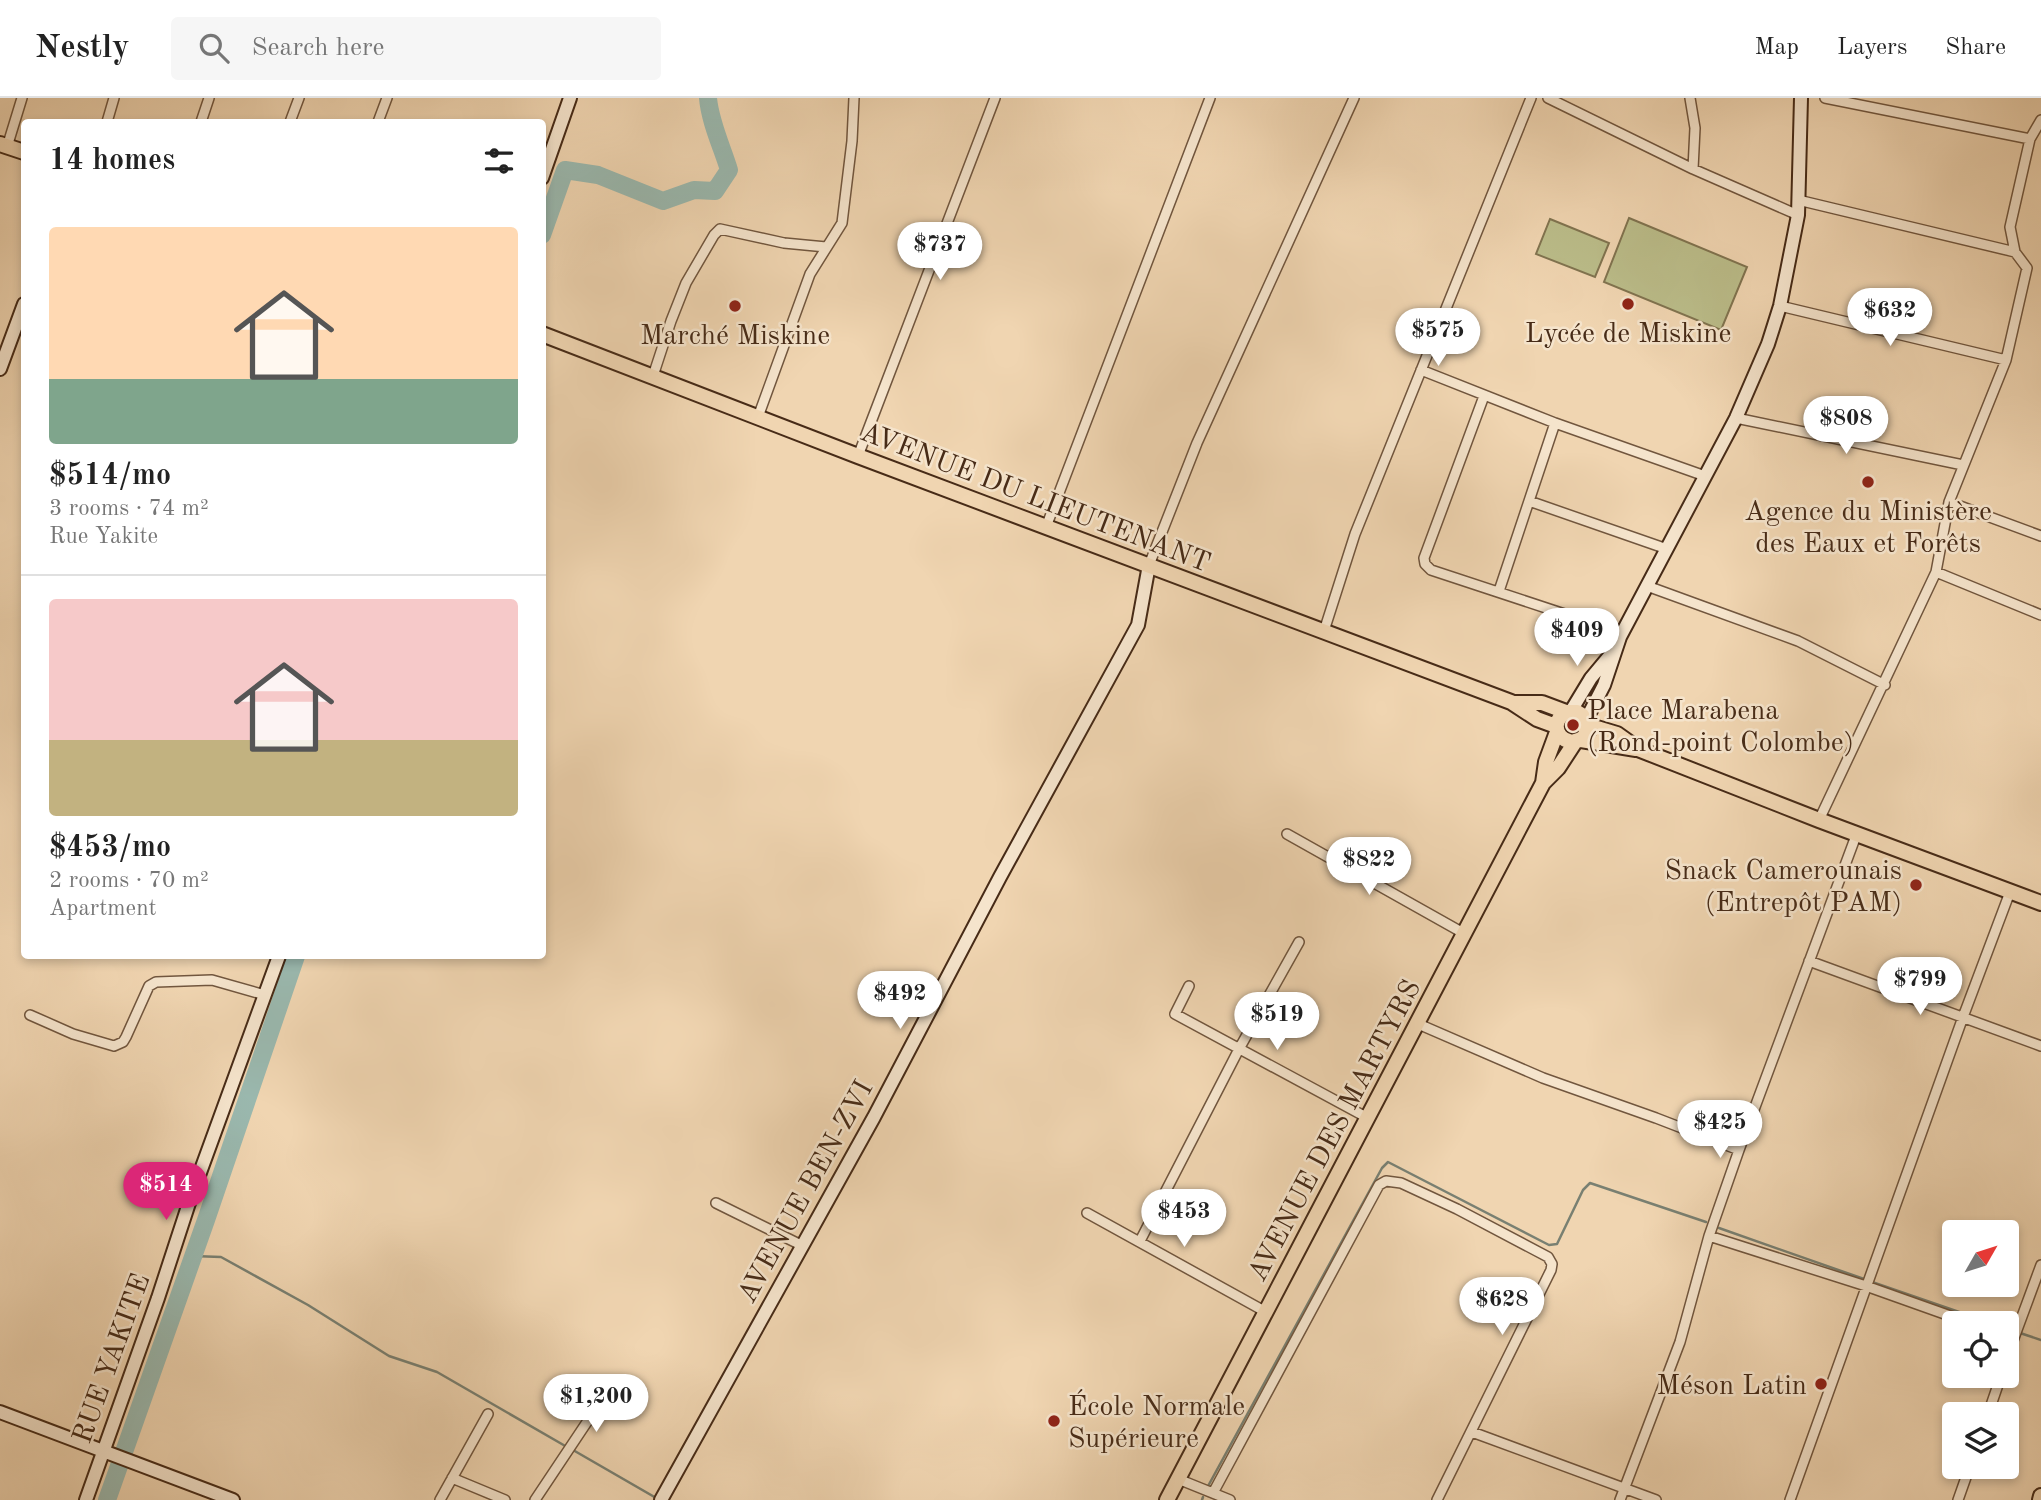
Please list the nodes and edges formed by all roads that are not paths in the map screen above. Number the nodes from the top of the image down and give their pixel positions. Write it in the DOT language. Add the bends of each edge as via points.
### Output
graph roads {
  1 [pos="23,98"];
  2 [pos="114,98"];
  3 [pos="209,98"];
  4 [pos="299,98"];
  5 [pos="387,98"];
  6 [pos="570,98"];
  7 [pos="854,98"];
  8 [pos="995,98"];
  9 [pos="1210,98"];
  10 [pos="1354,98"];
  11 [pos="1531,98"];
  12 [pos="1548,98"];
  13 [pos="1690,98"];
  14 [pos="1801,98"];
  15 [pos="1825,98"];
  16 [pos="108,119"];
  17 [pos="202,119"];
  18 [pos="291,119"];
  19 [pos="379,119"];
  20 [pos="2041,120"];
  21 [pos="2030,139"];
  22 [pos="3,146"];
  23 [pos="21,151"];
  24 [pos="546,167"];
  25 [pos="1693,169"];
  26 [pos="1798,201"];
  27 [pos="1798,215"];
  28 [pos="826,247"];
  29 [pos="2015,252"];
  30 [pos="1780,306"];
  31 [pos="21,312"];
  32 [pos="546,336"];
  33 [pos="2007,360"];
  34 [pos="0,369"];
  35 [pos="1421,370"];
  36 [pos="653,376"];
  37 [pos="1484,396"];
  38 [pos="758,417"];
  39 [pos="1736,418"];
  40 [pos="1555,423"];
  41 [pos="858,456"];
  42 [pos="1963,465"];
  43 [pos="1705,476"];
  44 [pos="1529,501"];
  45 [pos="1949,502"];
  46 [pos="1046,527"];
  47 [pos="2041,536"];
  48 [pos="1667,550"];
  49 [pos="1149,565"];
  50 [pos="1936,572"];
  51 [pos="1647,586"];
  52 [pos="1499,591"];
  53 [pos="2041,615"];
  54 [pos="1324,631"];
  55 [pos="1622,633"];
  56 [pos="1615,648"];
  57 [pos="1885,685"];
  58 [pos="1513,703"];
  59 [pos="1569,711"];
  60 [pos="1587,722"];
  61 [pos="1556,729"];
  62 [pos="1578,741"];
  63 [pos="1638,749"];
  64 [pos="1543,783"];
  65 [pos="1819,820"];
  66 [pos="1287,834"];
  67 [pos="1857,834"];
  68 [pos="2010,892"];
  69 [pos="2041,903"];
  70 [pos="1465,934"];
  71 [pos="1299,942"];
  72 [pos="278,959"];
  73 [pos="1809,961"];
  74 [pos="1189,986"];
  75 [pos="265,995"];
  76 [pos="30,1015"];
  77 [pos="1962,1017"];
  78 [pos="1416,1023"];
  79 [pos="2041,1046"];
  80 [pos="1239,1049"];
  81 [pos="1366,1118"];
  82 [pos="1739,1150"];
  83 [pos="716,1203"];
  84 [pos="1087,1213"];
  85 [pos="1709,1236"];
  86 [pos="1140,1241"];
  87 [pos="801,1245"];
  88 [pos="2041,1265"];
  89 [pos="1866,1286"];
  90 [pos="1266,1311"];
  91 [pos="1942,1313"];
  92 [pos="2019,1318"];
  93 [pos="599,1404"];
  94 [pos="0,1412"];
  95 [pos="488,1414"];
  96 [pos="1472,1432"];
  97 [pos="107,1452"];
  98 [pos="452,1478"];
  99 [pos="1178,1479"];
  100 [pos="1965,1479"];
  101 [pos="1625,1488"];
  102 [pos="1213,1493"];
  103 [pos="226,1499"];
  104 [pos="86,1500"];
  105 [pos="440,1500"];
  106 [pos="505,1500"];
  107 [pos="535,1500"];
  108 [pos="661,1500"];
  109 [pos="1167,1500"];
  110 [pos="1230,1500"];
  111 [pos="1437,1500"];
  112 [pos="1620,1500"];
  113 [pos="1656,1500"];
  114 [pos="1790,1500"];
  115 [pos="1958,1500"];
  1 -- 22 [label="street"];
  2 -- 16 [label="street"];
  3 -- 17 [label="street"];
  4 -- 18 [label="street"];
  5 -- 19 [label="street"];
  6 -- 24 [label="main road"];
  7 -- 28 [label="street" via="845,210"];
  8 -- 41 [label="street"];
  9 -- 46 [label="street"];
  10 -- 49 [label="street" via="1197,443"];
  11 -- 35 [label="street"];
  12 -- 25 [label="street"];
  13 -- 25 [label="street" via="1695,128"];
  14 -- 26 [label="main road"];
  15 -- 21 [label="street"];
  20 -- 21 [label="street"];
  21 -- 29 [label="street" via="2010,227"];
  22 -- 23 [label="main road"];
  25 -- 27 [label="street"];
  26 -- 27 [label="main road"];
  26 -- 29 [label="street"];
  27 -- 30 [label="main road"];
  28 -- 36 [label="street" via="720,229 686,283"];
  28 -- 38 [label="street" via="810,274"];
  29 -- 33 [label="street" via="2027,268"];
  30 -- 33 [label="street"];
  30 -- 39 [label="main road"];
  31 -- 34 [label="main road"];
  32 -- 36 [label="main road, AVENUE DU LIEUTENANT"];
  33 -- 42 [label="street"];
  35 -- 37 [label="street"];
  35 -- 54 [label="street" via="1355,534"];
  36 -- 38 [label="main road, AVENUE DU LIEUTENANT"];
  37 -- 40 [label="street"];
  37 -- 52 [label="street" via="1424,558 1431,570"];
  38 -- 41 [label="main road, AVENUE DU LIEUTENANT"];
  39 -- 42 [label="street"];
  39 -- 43 [label="main road"];
  40 -- 43 [label="street"];
  40 -- 44 [label="street"];
  41 -- 46 [label="main road, AVENUE DU LIEUTENANT"];
  42 -- 45 [label="street"];
  43 -- 48 [label="main road"];
  44 -- 48 [label="street"];
  44 -- 52 [label="street"];
  45 -- 47 [label="street"];
  45 -- 50 [label="street"];
  46 -- 49 [label="main road, AVENUE DU LIEUTENANT"];
  48 -- 51 [label="main road"];
  49 -- 54 [label="main road, AVENUE DU LIEUTENANT"];
  49 -- 87 [label="main road, AVENUE BEN-ZVI" via="1138,625"];
  50 -- 53 [label="street"];
  50 -- 57 [label="street"];
  51 -- 55 [label="main road"];
  51 -- 57 [label="street" via="1798,641"];
  52 -- 55 [label="street"];
  54 -- 58 [label="main road, AVENUE DU LIEUTENANT"];
  55 -- 56 [label="main road"];
  56 -- 59 [label="main road"];
  56 -- 60 [label="main road"];
  57 -- 65 [label="street"];
  58 -- 59 [label="main road, AVENUE DU LIEUTENANT" via="1542,703"];
  58 -- 61 [label="main road, AVENUE DU LIEUTENANT"];
  59 -- 60 [label="main road" via="1583,715"];
  59 -- 61 [label="main road" via="1561,715"];
  60 -- 62 [label="main road" via="1585,736"];
  60 -- 63 [label="main road"];
  61 -- 62 [label="main road" via="1568,742"];
  61 -- 64 [label="main road, AVENUE DES MARTYRS"];
  62 -- 63 [label="main road"];
  62 -- 64 [label="main road, AVENUE DES MARTYRS"];
  63 -- 65 [label="main road"];
  64 -- 70 [label="main road, AVENUE DES MARTYRS"];
  65 -- 67 [label="main road"];
  66 -- 70 [label="street"];
  67 -- 68 [label="main road"];
  67 -- 73 [label="street"];
  68 -- 69 [label="main road"];
  68 -- 77 [label="street"];
  70 -- 78 [label="main road, AVENUE DES MARTYRS"];
  71 -- 80 [label="street"];
  72 -- 75 [label="main road, RUE YAKITE"];
  73 -- 77 [label="street"];
  73 -- 82 [label="street"];
  74 -- 80 [label="street" via="1175,1014"];
  75 -- 76 [label="street" via="212,980 156,982 149,986 123,1042 114,1046"];
  75 -- 97 [label="main road, RUE YAKITE"];
  77 -- 79 [label="street"];
  77 -- 89 [label="street"];
  78 -- 81 [label="main road, AVENUE DES MARTYRS"];
  78 -- 82 [label="street" via="1543,1078"];
  80 -- 81 [label="street"];
  80 -- 86 [label="street"];
  81 -- 90 [label="main road, AVENUE DES MARTYRS"];
  82 -- 85 [label="street"];
  83 -- 87 [label="street"];
  84 -- 86 [label="street"];
  85 -- 89 [label="street"];
  85 -- 101 [label="street" via="1679,1342"];
  86 -- 90 [label="street"];
  87 -- 108 [label="main road, AVENUE BEN-ZVI"];
  88 -- 92 [label="street"];
  89 -- 91 [label="street"];
  89 -- 114 [label="street"];
  90 -- 99 [label="main road, AVENUE DES MARTYRS"];
  93 -- 107 [label="street"];
  94 -- 97 [label="main road"];
  95 -- 98 [label="street"];
  96 -- 101 [label="street"];
  96 -- 102 [label="street" via="1552,1264 1548,1257 1457,1209 1401,1183 1386,1181 1379,1185"];
  96 -- 111 [label="street"];
  97 -- 103 [label="main road"];
  97 -- 104 [label="main road, RUE YAKITE"];
  98 -- 105 [label="street"];
  98 -- 106 [label="street"];
  99 -- 102 [label="street"];
  99 -- 109 [label="main road, AVENUE DES MARTYRS"];
  100 -- 115 [label="street"];
  101 -- 112 [label="street"];
  101 -- 113 [label="street"];
  102 -- 110 [label="street"];
}
